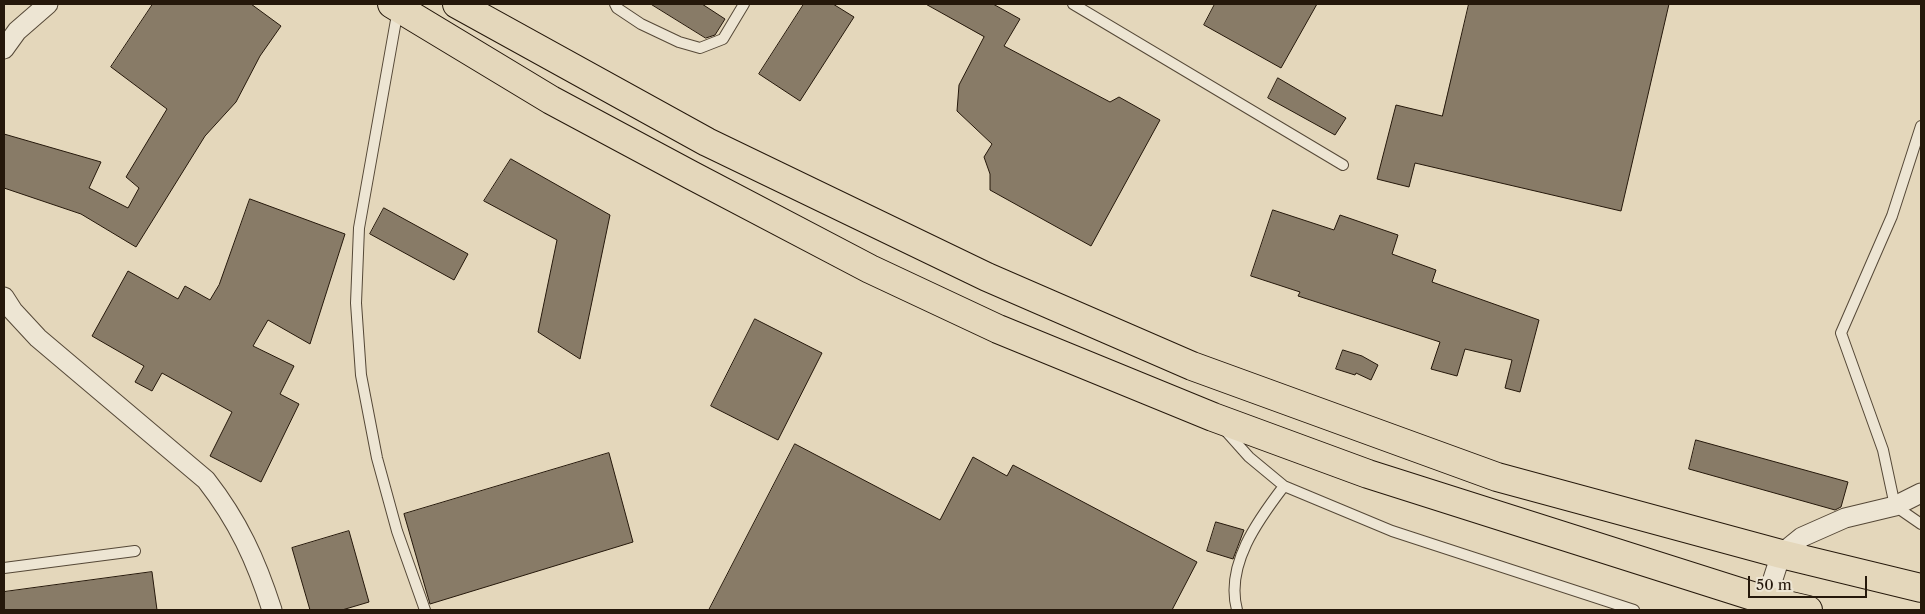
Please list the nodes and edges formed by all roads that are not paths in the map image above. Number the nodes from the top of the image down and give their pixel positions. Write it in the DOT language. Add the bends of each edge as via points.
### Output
graph roads {
  1 [pos="48,4"];
  2 [pos="456,4"];
  3 [pos="615,4"];
  4 [pos="744,4"];
  5 [pos="1073,4"];
  6 [pos="395,6"];
  7 [pos="4,49"];
  8 [pos="1921,126"];
  9 [pos="1343,166"];
  10 [pos="4,297"];
  11 [pos="1213,417"];
  12 [pos="1284,486"];
  13 [pos="1921,493"];
  14 [pos="1895,506"];
  15 [pos="1921,524"];
  16 [pos="135,551"];
  17 [pos="1781,554"];
  18 [pos="4,568"];
  19 [pos="1921,588"];
  20 [pos="1764,605"];
  21 [pos="272,610"];
  22 [pos="425,610"];
  23 [pos="1237,610"];
  24 [pos="1634,610"];
  25 [pos="1808,610"];
  1 -- 7 [label="street" via="17,31"];
  2 -- 17 [label="highway" via="715,147 987,277 1192,366 1497,477"];
  3 -- 4 [label="lane" via="616,8 641,24 700,48 723,39"];
  5 -- 9 [label="lane"];
  6 -- 11 [label="highway" via="551,100 870,269 998,329"];
  6 -- 22 [label="lane" via="359,228 356,303 361,375 377,458 397,531"];
  8 -- 14 [label="lane" via="1892,216 1841,333 1883,450"];
  10 -- 21 [label="street" via="38,338 206,480 243,535 259,569"];
  11 -- 12 [label="lane" via="1249,457"];
  11 -- 20 [label="highway" via="1368,474"];
  12 -- 23 [label="lane" via="1255,525 1241,558 1234,596"];
  12 -- 24 [label="lane" via="1392,530"];
  13 -- 14 [label="street"];
  14 -- 15 [label="lane"];
  14 -- 17 [label="street" via="1845,518 1802,537"];
  16 -- 18 [label="lane"];
  17 -- 19 [label="highway"];
  17 -- 20 [label="street"];
  20 -- 25 [label="highway"];
}
